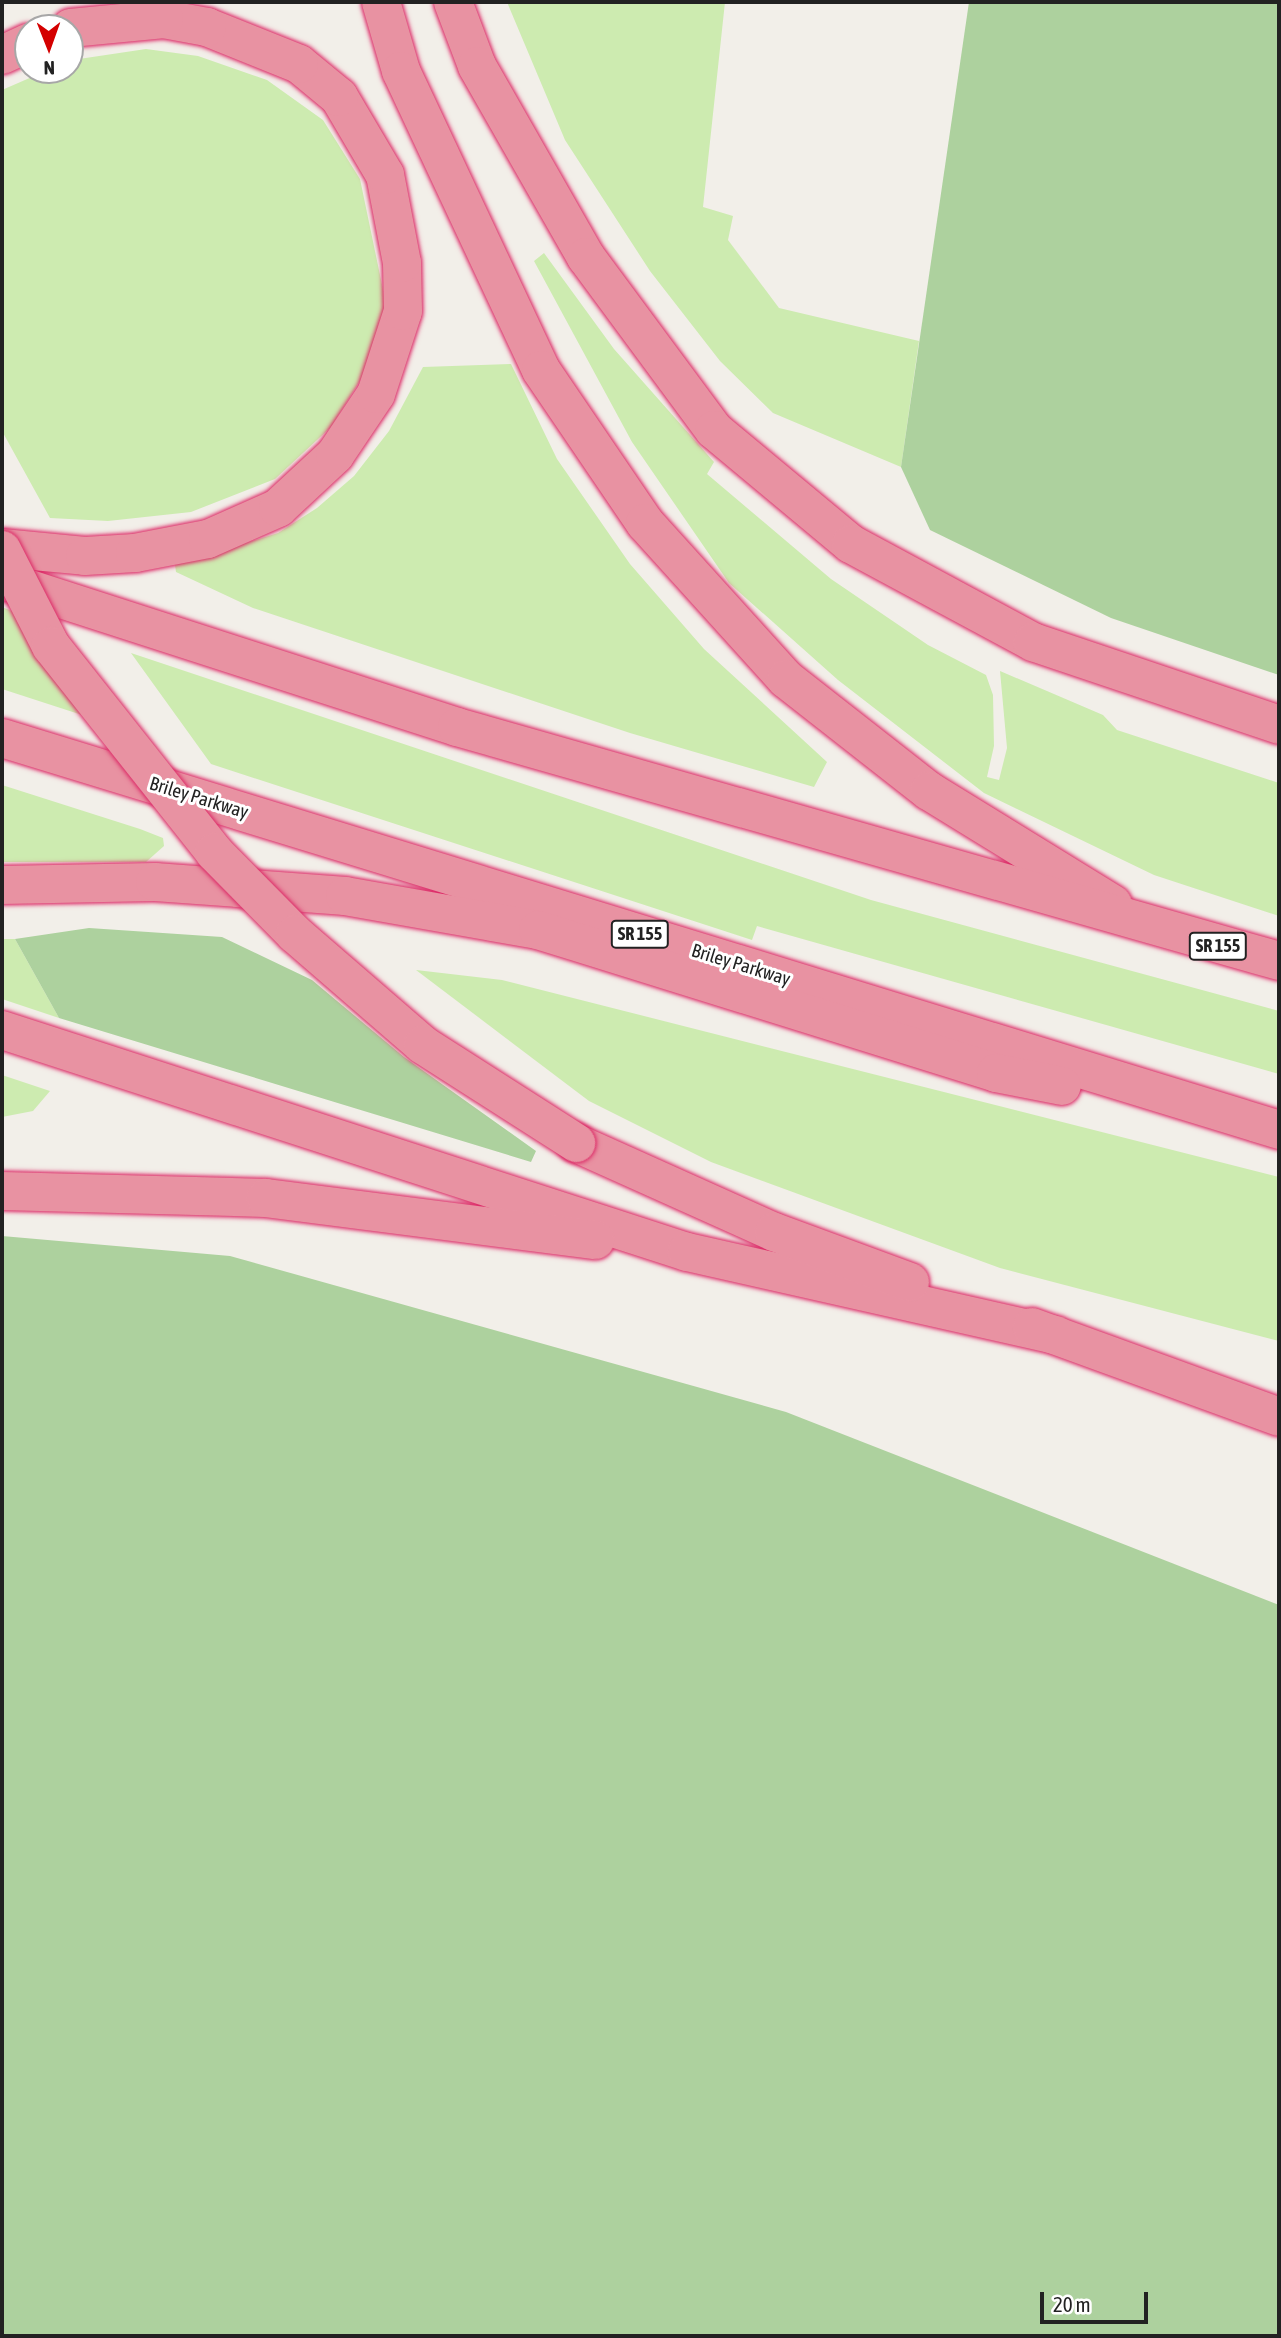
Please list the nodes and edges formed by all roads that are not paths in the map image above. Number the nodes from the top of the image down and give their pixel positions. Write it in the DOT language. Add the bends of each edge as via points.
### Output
graph roads {
  1 [pos="381,2"];
  2 [pos="453,2"];
  3 [pos="84,27"];
  4 [pos="2,549"];
  5 [pos="2,580"];
  6 [pos="1279,725"];
  7 [pos="2,738"];
  8 [pos="2,885"];
  9 [pos="1157,930"];
  10 [pos="1279,961"];
  11 [pos="2,1030"];
  12 [pos="1278,1130"];
  13 [pos="2,1191"];
  14 [pos="687,1252"];
  15 [pos="1056,1335"];
  16 [pos="1279,1418"];
  1 -- 9 [label="highway" via="401,71 541,370 645,523 786,679 929,791"];
  2 -- 6 [label="highway" via="477,66 586,257 715,430 851,544 1033,642"];
  3 -- 4 [label="highway" via="164,19 206,27 299,64 339,97 385,175 402,264 403,311 376,394 335,456 278,508 208,539 135,553 85,556"];
  4 -- 15 [label="highway, bridge" via="51,646 214,852 295,934 423,1045 576,1143 774,1231"];
  5 -- 9 [label="highway, SR 155" via="457,727"];
  7 -- 12 [label="highway, Briley Parkway / SR 155"];
  8 -- 12 [label="highway" via="155,883 345,896 538,930 996,1073"];
  9 -- 10 [label="highway, SR 155"];
  11 -- 14 [label="highway"];
  13 -- 14 [label="highway" via="266,1198"];
  14 -- 15 [label="highway"];
  15 -- 16 [label="highway"];
}
